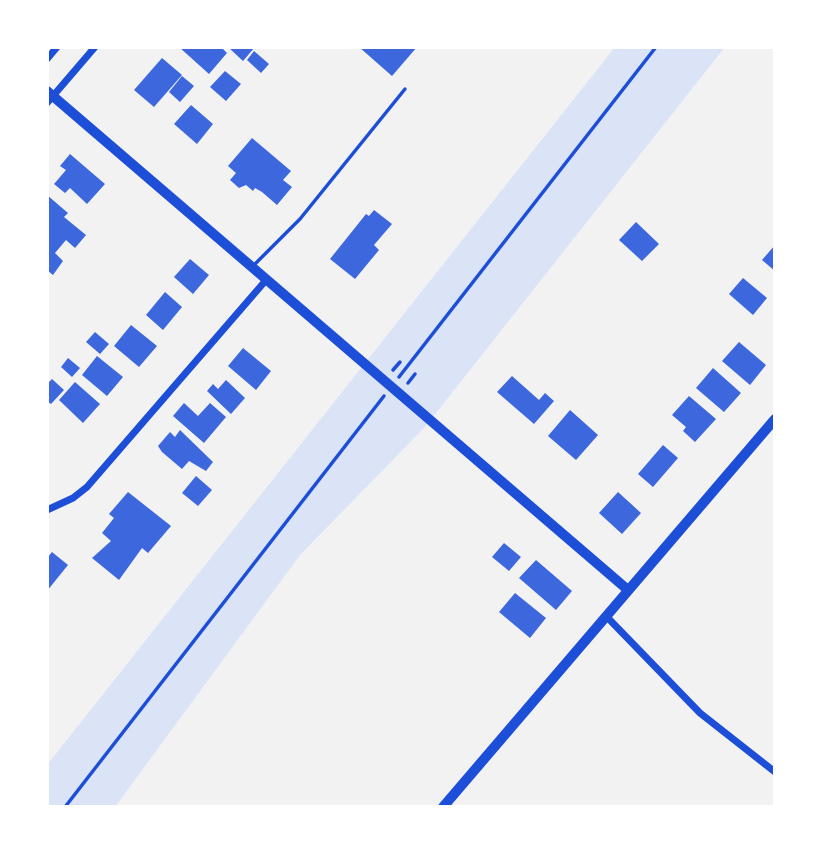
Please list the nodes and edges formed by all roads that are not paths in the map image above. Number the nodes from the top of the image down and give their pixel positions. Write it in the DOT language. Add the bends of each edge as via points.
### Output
graph roads {
  1 [pos="57,47"];
  2 [pos="95,47"];
  3 [pos="47,59"];
  4 [pos="405,89"];
  5 [pos="49,97"];
  6 [pos="252,267"];
  7 [pos="267,279"];
  8 [pos="775,419"];
  9 [pos="47,510"];
  10 [pos="628,590"];
  11 [pos="606,616"];
  12 [pos="775,772"];
  13 [pos="443,807"];
  1 -- 3 [label="street"];
  2 -- 5 [label="street"];
  4 -- 6 [label="lane" via="300,219"];
  5 -- 6 [label="street"];
  6 -- 7 [label="street"];
  7 -- 9 [label="street" via="88,487"];
  7 -- 10 [label="street"];
  8 -- 10 [label="main road"];
  10 -- 11 [label="main road"];
  11 -- 12 [label="street" via="701,713"];
  11 -- 13 [label="main road"];
}
